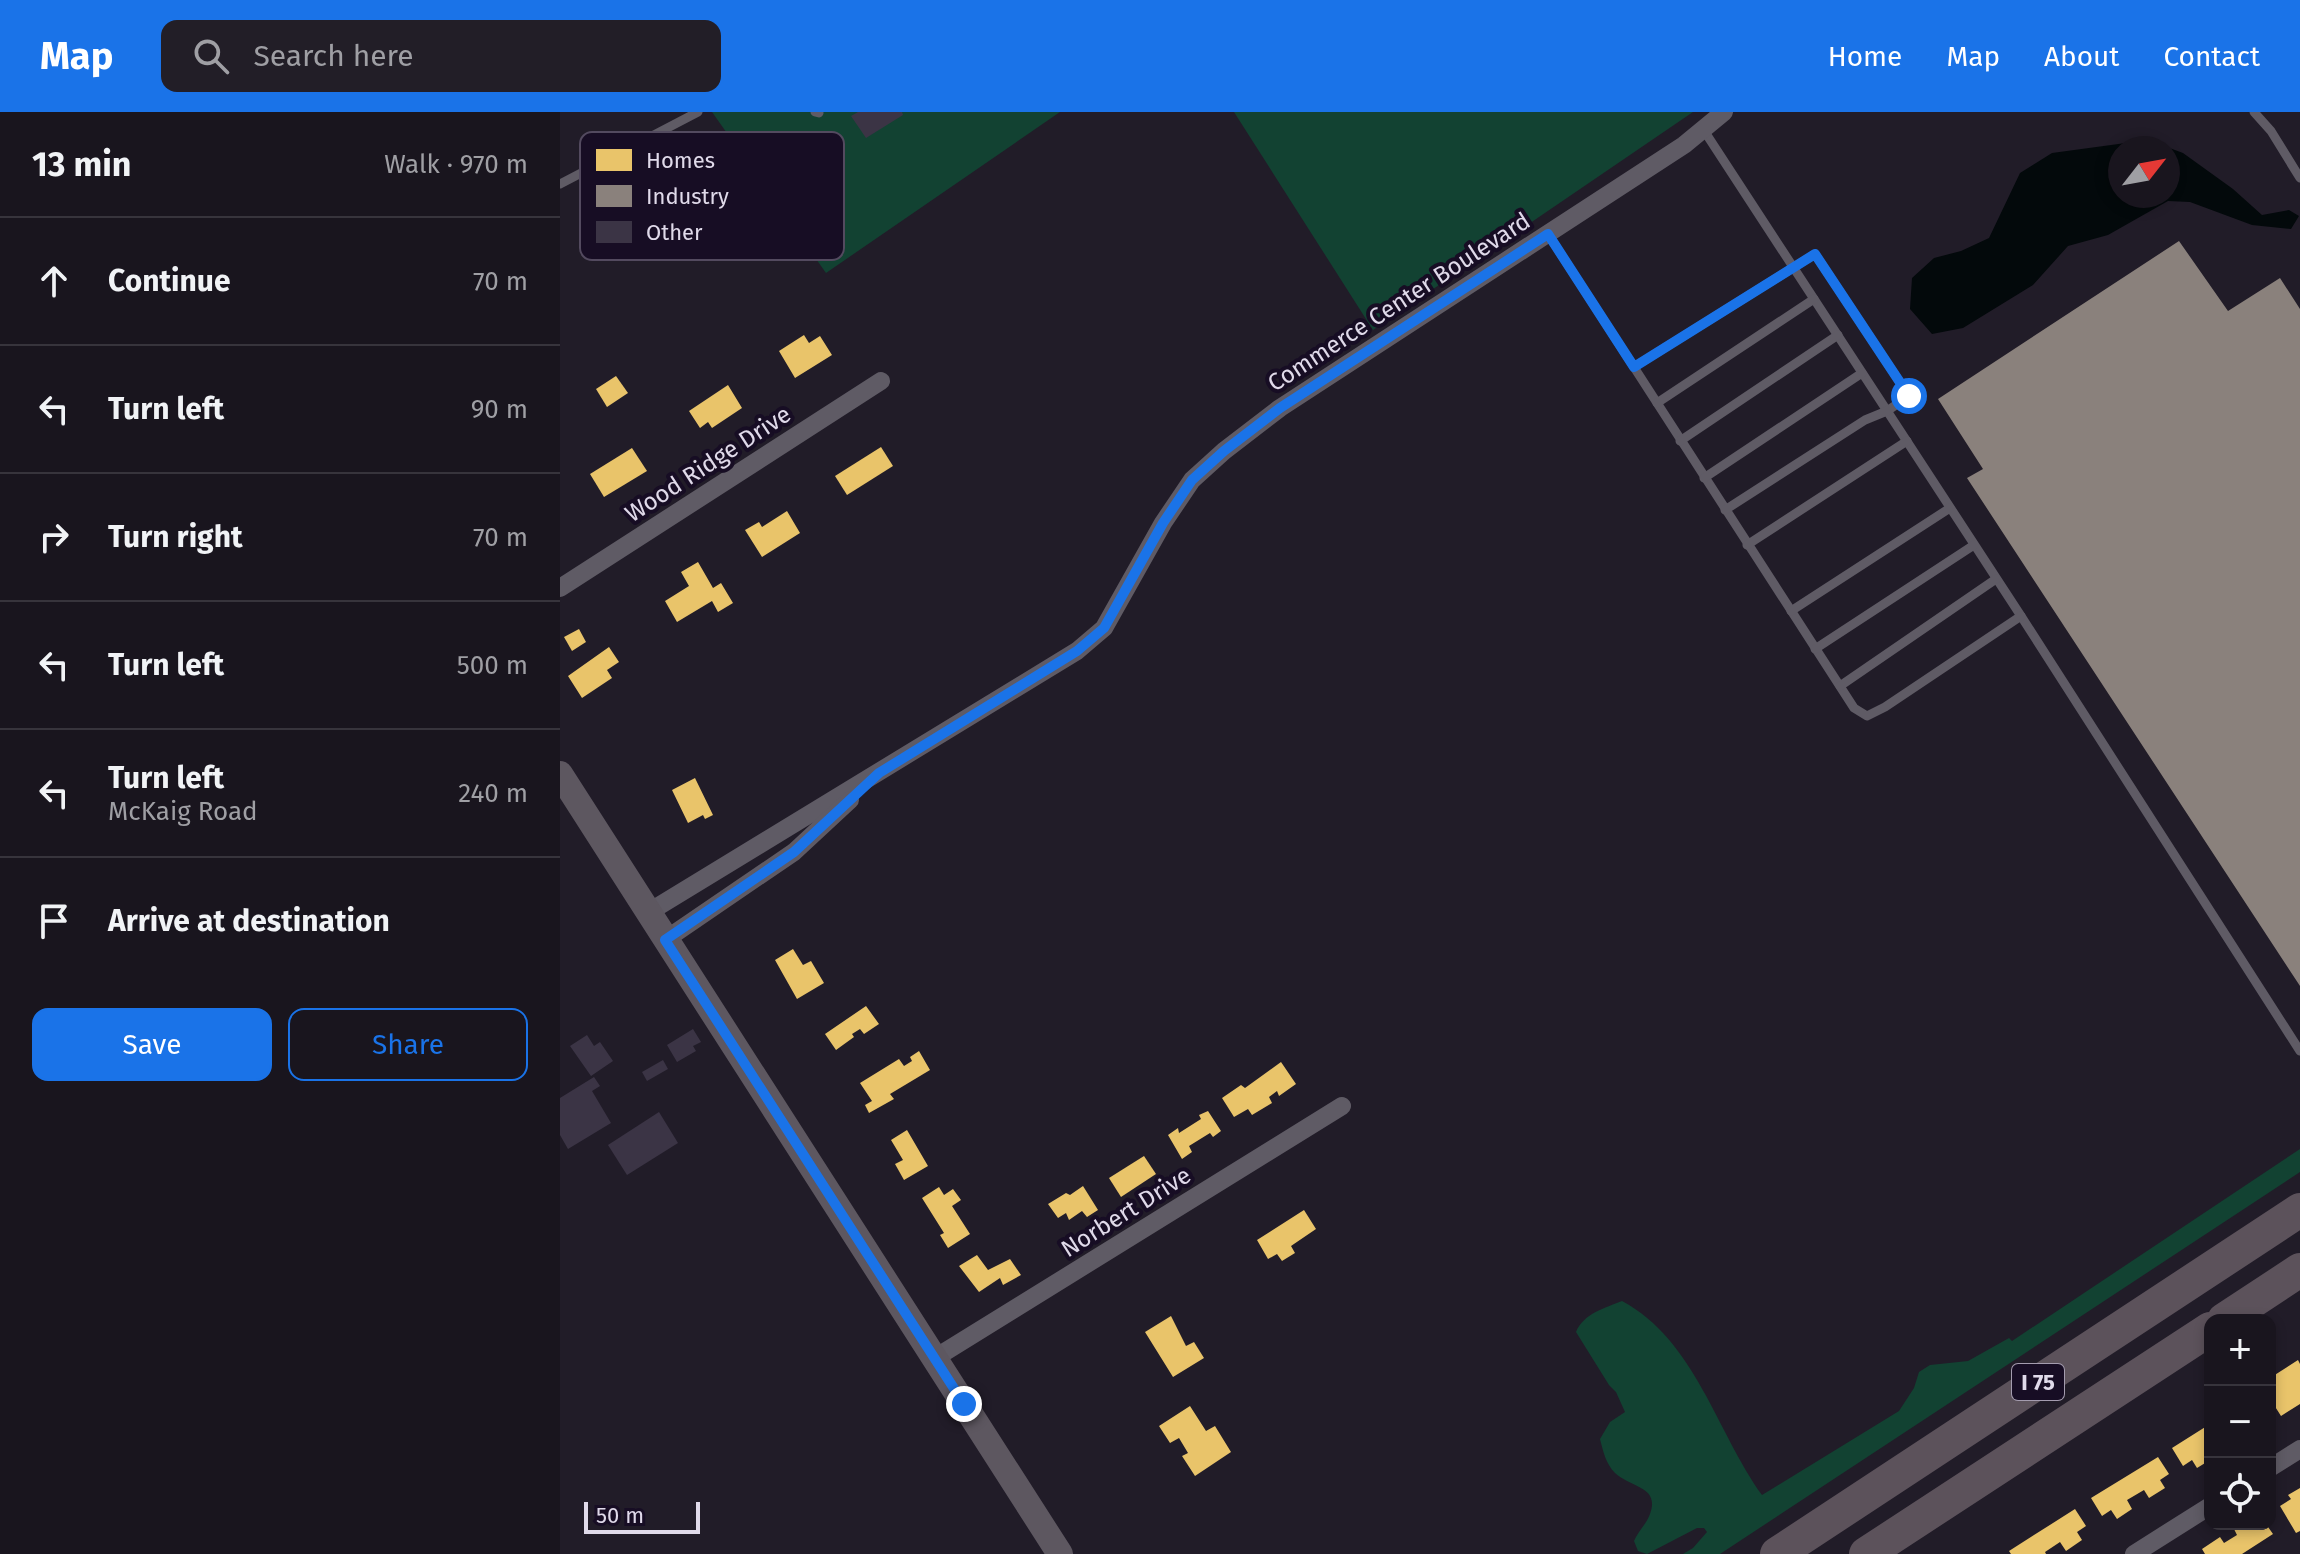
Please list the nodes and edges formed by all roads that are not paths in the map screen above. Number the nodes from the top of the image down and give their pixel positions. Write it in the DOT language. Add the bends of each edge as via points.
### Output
graph roads {
  1 [pos="698,112"];
  2 [pos="1724,112"];
  3 [pos="2254,112"];
  4 [pos="1703,129"];
  5 [pos="660,132"];
  6 [pos="580,174"];
  7 [pos="2300,178"];
  8 [pos="560,184"];
  9 [pos="1548,234"];
  10 [pos="1794,267"];
  11 [pos="1814,299"];
  12 [pos="1838,335"];
  13 [pos="1634,367"];
  14 [pos="1862,373"];
  15 [pos="881,381"];
  16 [pos="1657,403"];
  17 [pos="1887,411"];
  18 [pos="1680,441"];
  19 [pos="1907,441"];
  20 [pos="1704,478"];
  21 [pos="1950,508"];
  22 [pos="1725,510"];
  23 [pos="1747,545"];
  24 [pos="1974,545"];
  25 [pos="1996,579"];
  26 [pos="560,588"];
  27 [pos="1791,611"];
  28 [pos="2021,616"];
  29 [pos="1815,649"];
  30 [pos="1840,686"];
  31 [pos="879,773"];
  32 [pos="560,774"];
  33 [pos="649,912"];
  34 [pos="665,940"];
  35 [pos="2300,1051"];
  36 [pos="1342,1106"];
  37 [pos="2300,1210"];
  38 [pos="2300,1270"];
  39 [pos="2233,1314"];
  40 [pos="2204,1333"];
  41 [pos="935,1358"];
  42 [pos="2300,1449"];
  43 [pos="2276,1464"];
  44 [pos="2204,1510"];
  45 [pos="1060,1554"];
  46 [pos="1777,1554"];
  47 [pos="1866,1554"];
  48 [pos="2134,1554"];
  1 -- 5 [label="lane"];
  2 -- 4 [label="street, Commerce Center Boulevard"];
  3 -- 7 [label="lane"];
  4 -- 9 [label="street, Commerce Center Boulevard"];
  4 -- 10 [label="lane"];
  6 -- 8 [label="lane"];
  9 -- 13 [label="lane"];
  9 -- 31 [label="street, Commerce Center Boulevard" via="1280,408 1224,451 1192,480 1104,628 1045,673"];
  10 -- 11 [label="lane"];
  10 -- 13 [label="lane"];
  10 -- 17 [label="lane" via="1815,254 1909,396"];
  11 -- 12 [label="lane"];
  11 -- 16 [label="lane"];
  12 -- 14 [label="lane"];
  12 -- 18 [label="lane"];
  13 -- 16 [label="lane"];
  14 -- 17 [label="lane"];
  14 -- 20 [label="lane"];
  15 -- 26 [label="street, Wood Ridge Drive"];
  16 -- 18 [label="lane"];
  17 -- 19 [label="lane"];
  17 -- 22 [label="lane"];
  18 -- 20 [label="lane"];
  19 -- 21 [label="lane"];
  19 -- 23 [label="lane"];
  20 -- 22 [label="lane"];
  21 -- 24 [label="lane"];
  21 -- 27 [label="lane"];
  22 -- 23 [label="lane"];
  23 -- 27 [label="lane"];
  24 -- 25 [label="lane"];
  24 -- 29 [label="lane"];
  25 -- 28 [label="lane"];
  25 -- 30 [label="lane"];
  27 -- 29 [label="lane"];
  28 -- 30 [label="lane" via="1867,716 1854,708"];
  28 -- 35 [label="lane"];
  29 -- 30 [label="lane"];
  31 -- 33 [label="street, Commerce Center Boulevard"];
  31 -- 34 [label="street, Commerce Center Boulevard" via="794,852"];
  32 -- 33 [label="street"];
  33 -- 34 [label="street"];
  34 -- 41 [label="street"];
  36 -- 41 [label="street, Norbert Drive"];
  37 -- 46 [label="highway, I 75"];
  38 -- 39 [label="highway"];
  40 -- 47 [label="highway, I 75"];
  41 -- 45 [label="street"];
  42 -- 43 [label="street"];
  44 -- 48 [label="street"];
}
